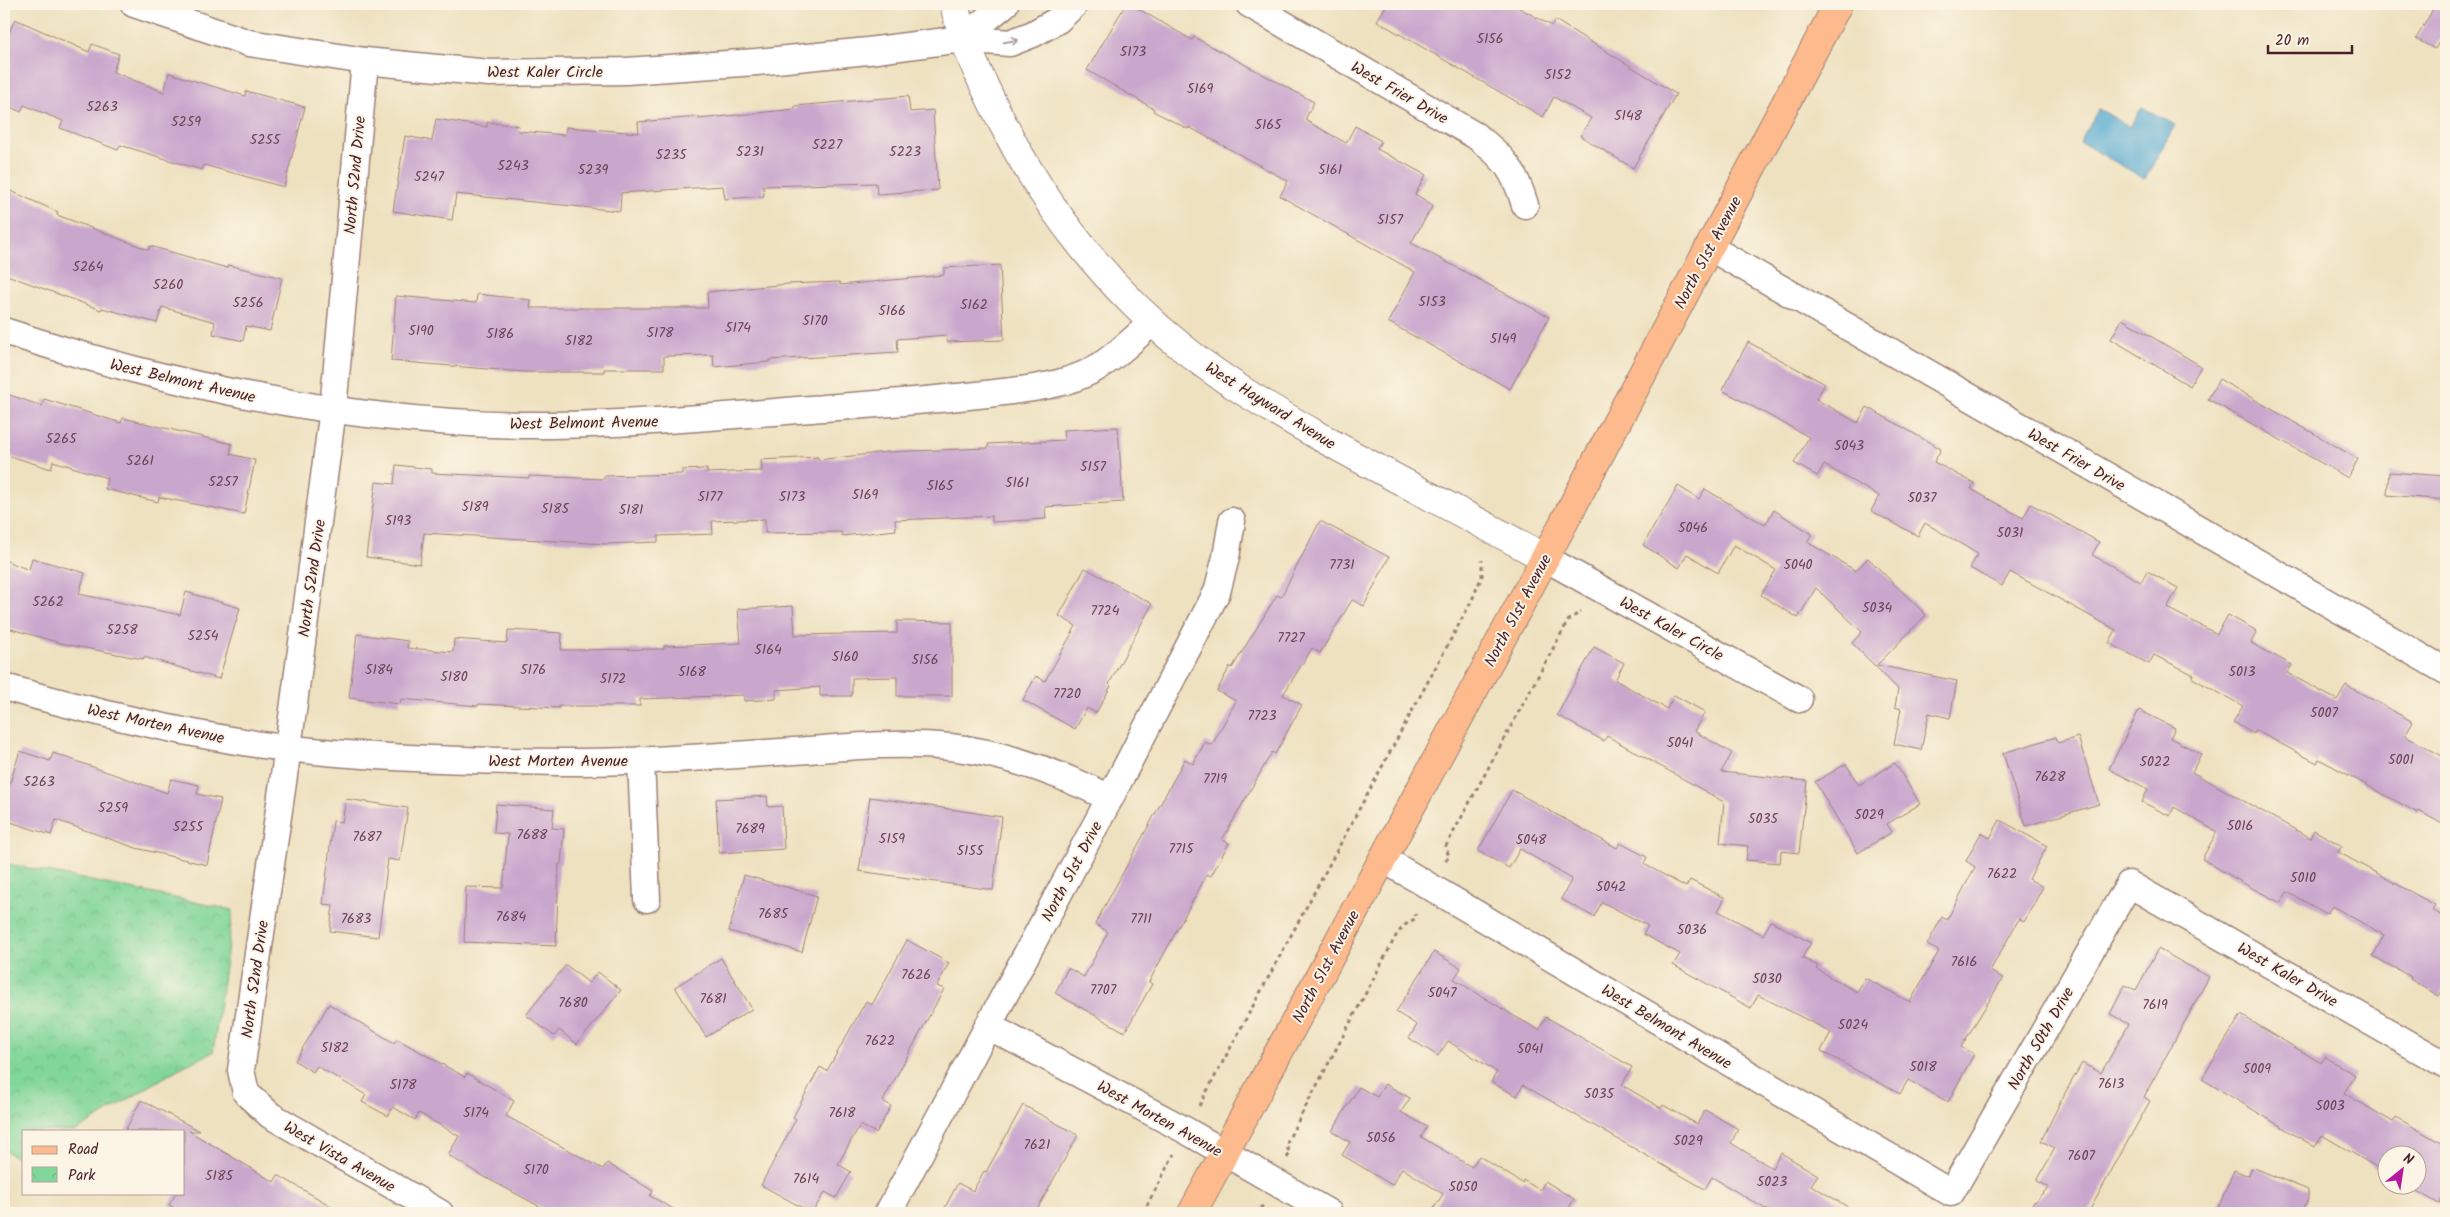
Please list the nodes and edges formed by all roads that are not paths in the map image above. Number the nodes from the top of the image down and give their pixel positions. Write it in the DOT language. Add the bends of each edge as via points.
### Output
graph roads {
  1 [pos="134,4"];
  2 [pos="954,4"];
  3 [pos="1005,4"];
  4 [pos="1075,4"];
  5 [pos="1249,4"];
  6 [pos="1838,4"];
  7 [pos="962,38"];
  8 [pos="365,61"];
  9 [pos="1525,205"];
  10 [pos="1709,247"];
  11 [pos="1153,322"];
  12 [pos="4,331"];
  13 [pos="333,409"];
  14 [pos="1232,521"];
  15 [pos="1545,558"];
  16 [pos="2446,671"];
  17 [pos="4,687"];
  18 [pos="1800,699"];
  19 [pos="288,748"];
  20 [pos="641,760"];
  21 [pos="1110,798"];
  22 [pos="1383,858"];
  23 [pos="2129,884"];
  24 [pos="647,899"];
  25 [pos="988,1026"];
  26 [pos="2446,1065"];
  27 [pos="246,1093"];
  28 [pos="1224,1153"];
  29 [pos="1951,1193"];
  30 [pos="440,1213"];
  31 [pos="888,1213"];
  32 [pos="1192,1213"];
  33 [pos="1329,1213"];
  1 -- 8 [label="street, West Kaler Circle" via="249,43"];
  2 -- 7 [label="street, West Hayward Avenue"];
  3 -- 7 [label="street"];
  7 -- 4 [label="street, West Kaler Circle, one-way" via="1010,43 1058,20"];
  5 -- 9 [label="street, West Frier Drive" via="1494,149 1510,166"];
  6 -- 10 [label="main road, North 51st Avenue"];
  7 -- 8 [label="street, West Kaler Circle" via="868,51 626,71 489,73"];
  7 -- 11 [label="street, West Hayward Avenue" via="1020,156 1053,206 1085,249"];
  8 -- 13 [label="street, North 52nd Drive"];
  10 -- 15 [label="main road, North 51st Avenue"];
  10 -- 16 [label="street, West Frier Drive"];
  11 -- 13 [label="street, West Belmont Avenue" via="1093,370 1065,381 948,399 641,422 552,425 468,423"];
  11 -- 15 [label="street, West Hayward Avenue" via="1184,349 1258,401"];
  12 -- 13 [label="street, West Belmont Avenue" via="130,370"];
  13 -- 19 [label="street, North 52nd Drive"];
  14 -- 21 [label="street, North 51st Drive" via="1217,592"];
  15 -- 18 [label="street, West Kaler Circle"];
  15 -- 22 [label="main road, North 51st Avenue"];
  17 -- 19 [label="street, West Morten Avenue" via="165,728"];
  19 -- 20 [label="street, West Morten Avenue" via="474,760"];
  19 -- 27 [label="street, North 52nd Drive" via="241,1070"];
  20 -- 21 [label="street, West Morten Avenue" via="892,744 951,747 1022,763"];
  20 -- 24 [label="street"];
  21 -- 25 [label="street, North 51st Drive"];
  22 -- 28 [label="main road, North 51st Avenue"];
  22 -- 29 [label="street, West Belmont Avenue"];
  23 -- 26 [label="street, West Kaler Drive"];
  23 -- 29 [label="street, North 50th Drive"];
  25 -- 28 [label="street, West Morten Avenue"];
  25 -- 31 [label="street, North 51st Drive"];
  27 -- 30 [label="street, West Vista Avenue" via="270,1115"];
  28 -- 32 [label="main road, North 51st Avenue"];
  28 -- 33 [label="street, West Morten Avenue"];
}
